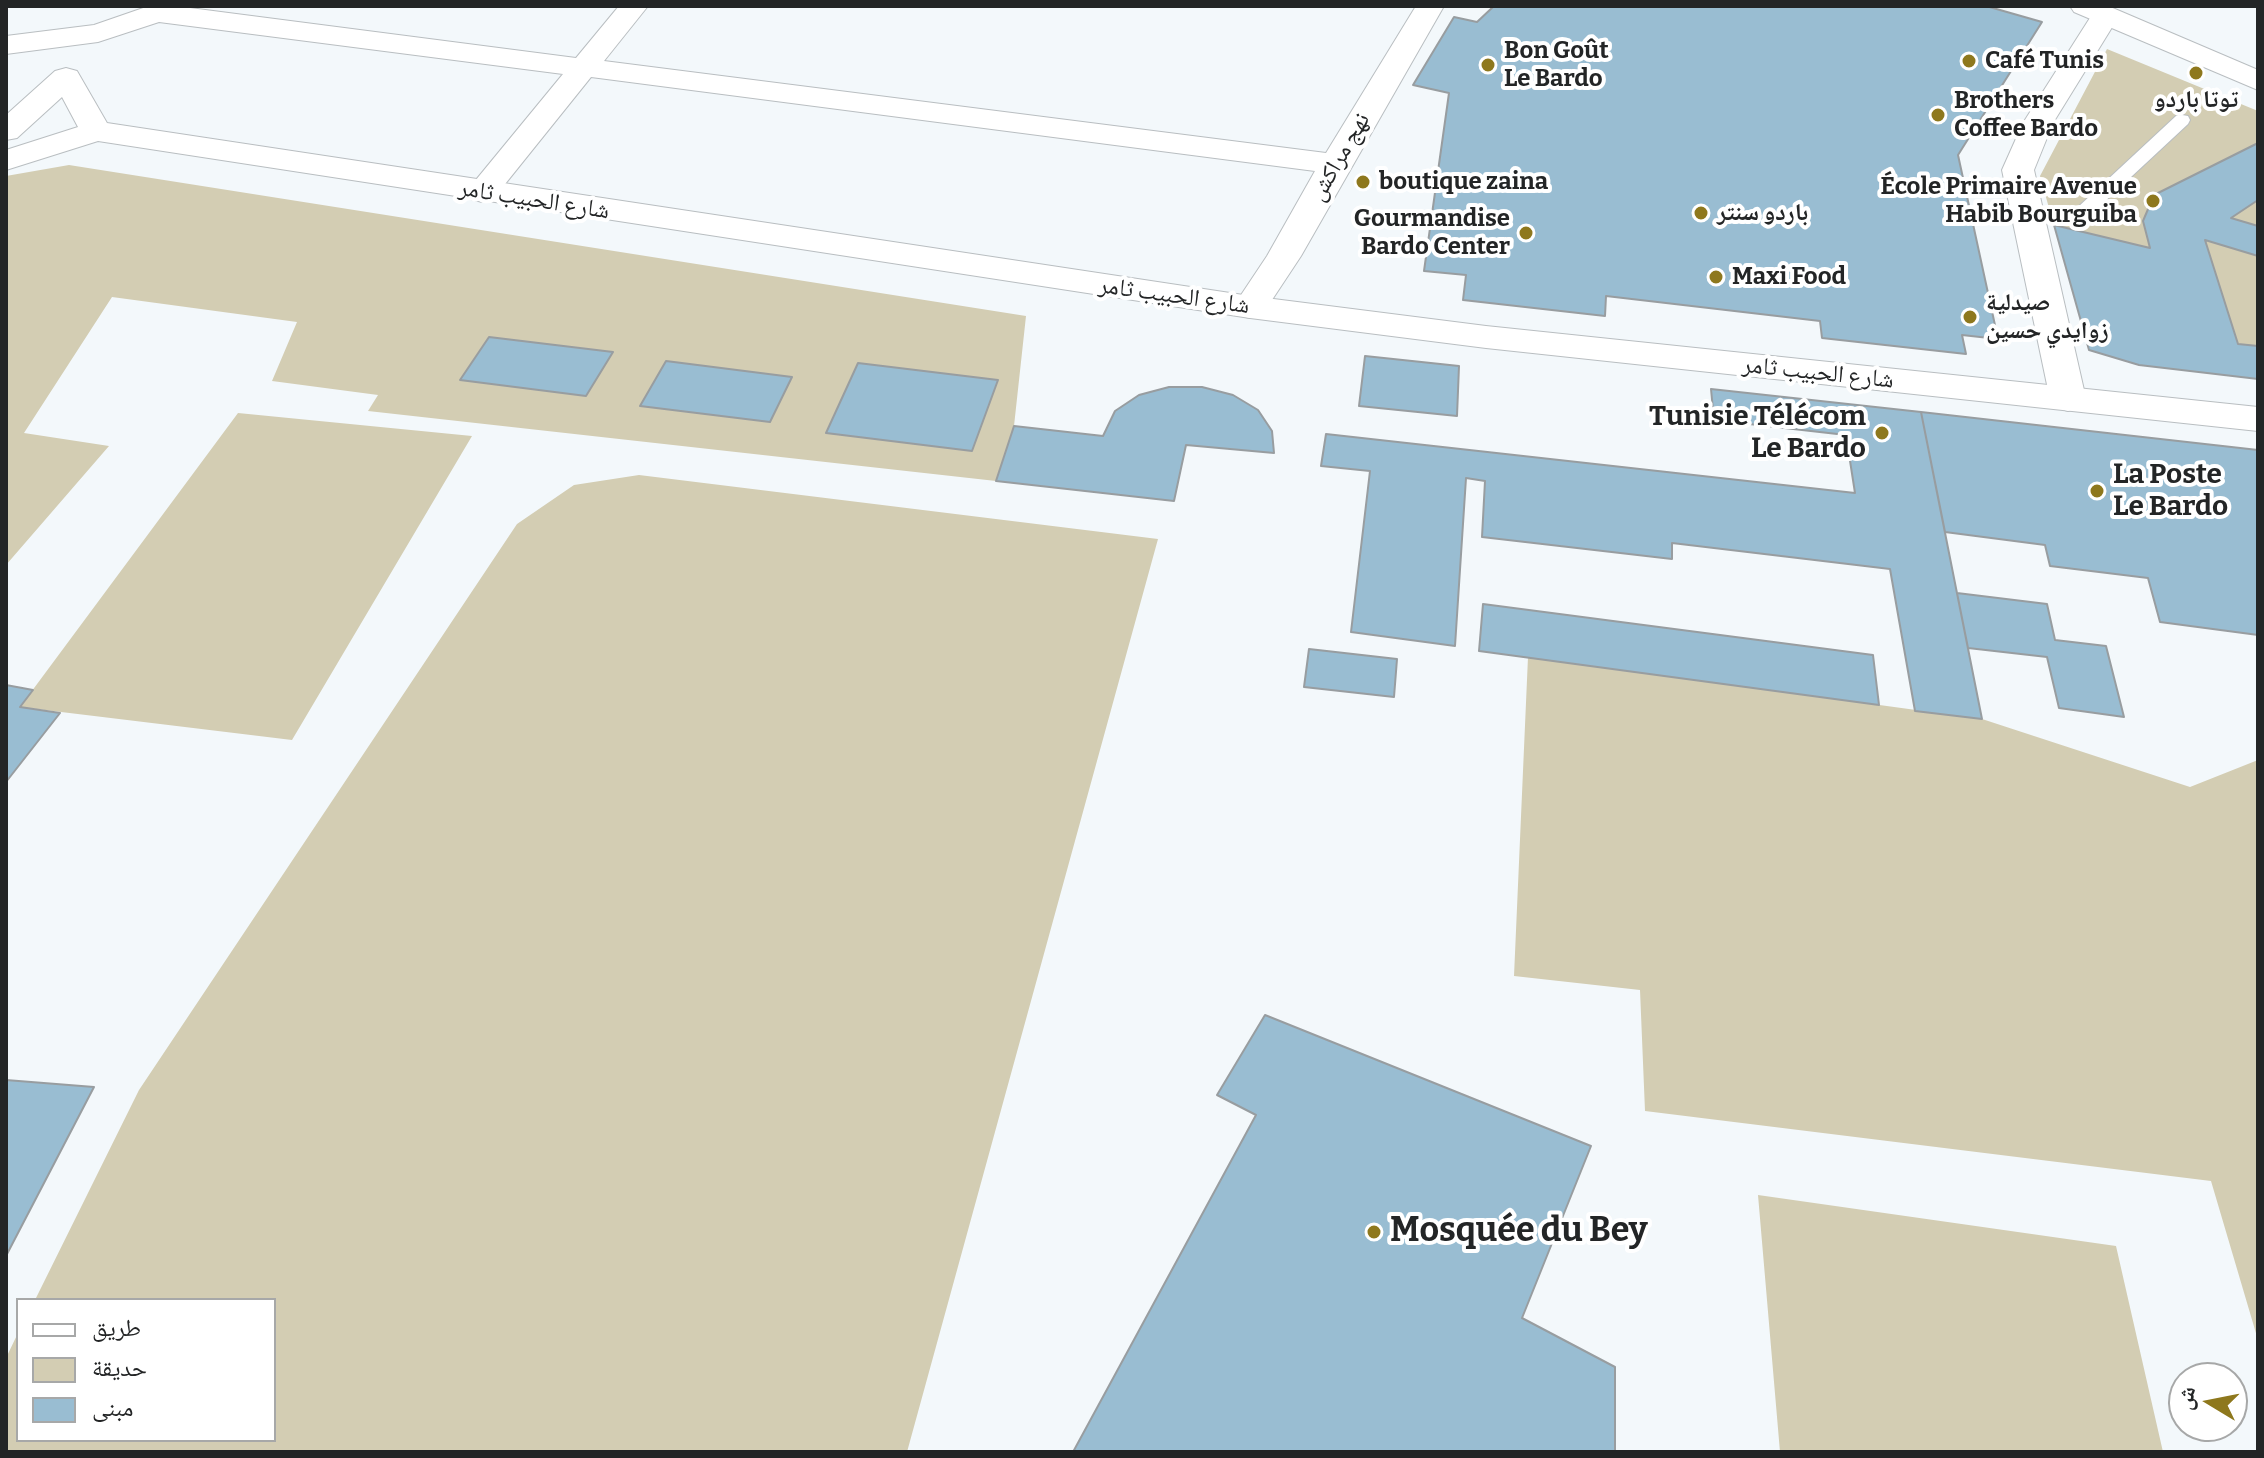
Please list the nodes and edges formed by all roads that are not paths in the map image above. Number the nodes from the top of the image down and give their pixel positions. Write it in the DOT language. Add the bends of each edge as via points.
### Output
graph roads {
  1 [pos="109,6"];
  2 [pos="634,6"];
  3 [pos="1430,6"];
  4 [pos="168,10"];
  5 [pos="2095,11"];
  6 [pos="98,33"];
  7 [pos="6,45"];
  8 [pos="582,67"];
  9 [pos="66,77"];
  10 [pos="2258,81"];
  11 [pos="2182,120"];
  12 [pos="6,131"];
  13 [pos="96,131"];
  14 [pos="6,160"];
  15 [pos="1335,164"];
  16 [pos="482,192"];
  17 [pos="2025,212"];
  18 [pos="1250,307"];
  19 [pos="2068,399"];
  20 [pos="2258,419"];
  1 -- 6 [label="street"];
  2 -- 8 [label="street"];
  3 -- 15 [label="street, نهج مراكش"];
  4 -- 6 [label="street"];
  4 -- 8 [label="street"];
  5 -- 10 [label="street"];
  5 -- 17 [label="street" via="2023,154 2018,170"];
  6 -- 7 [label="street"];
  6 -- 9 [label="street"];
  8 -- 15 [label="street"];
  8 -- 16 [label="street"];
  9 -- 12 [label="street"];
  9 -- 13 [label="street"];
  11 -- 17 [label="lane" via="2082,213"];
  13 -- 14 [label="street, شارع الحبيب ثامر"];
  13 -- 16 [label="street, شارع الحبيب ثامر"];
  15 -- 18 [label="street, نهج مراكش"];
  16 -- 18 [label="street, شارع الحبيب ثامر"];
  17 -- 19 [label="street"];
  18 -- 19 [label="street, شارع الحبيب ثامر"];
  19 -- 20 [label="street, شارع الحبيب ثامر"];
}
